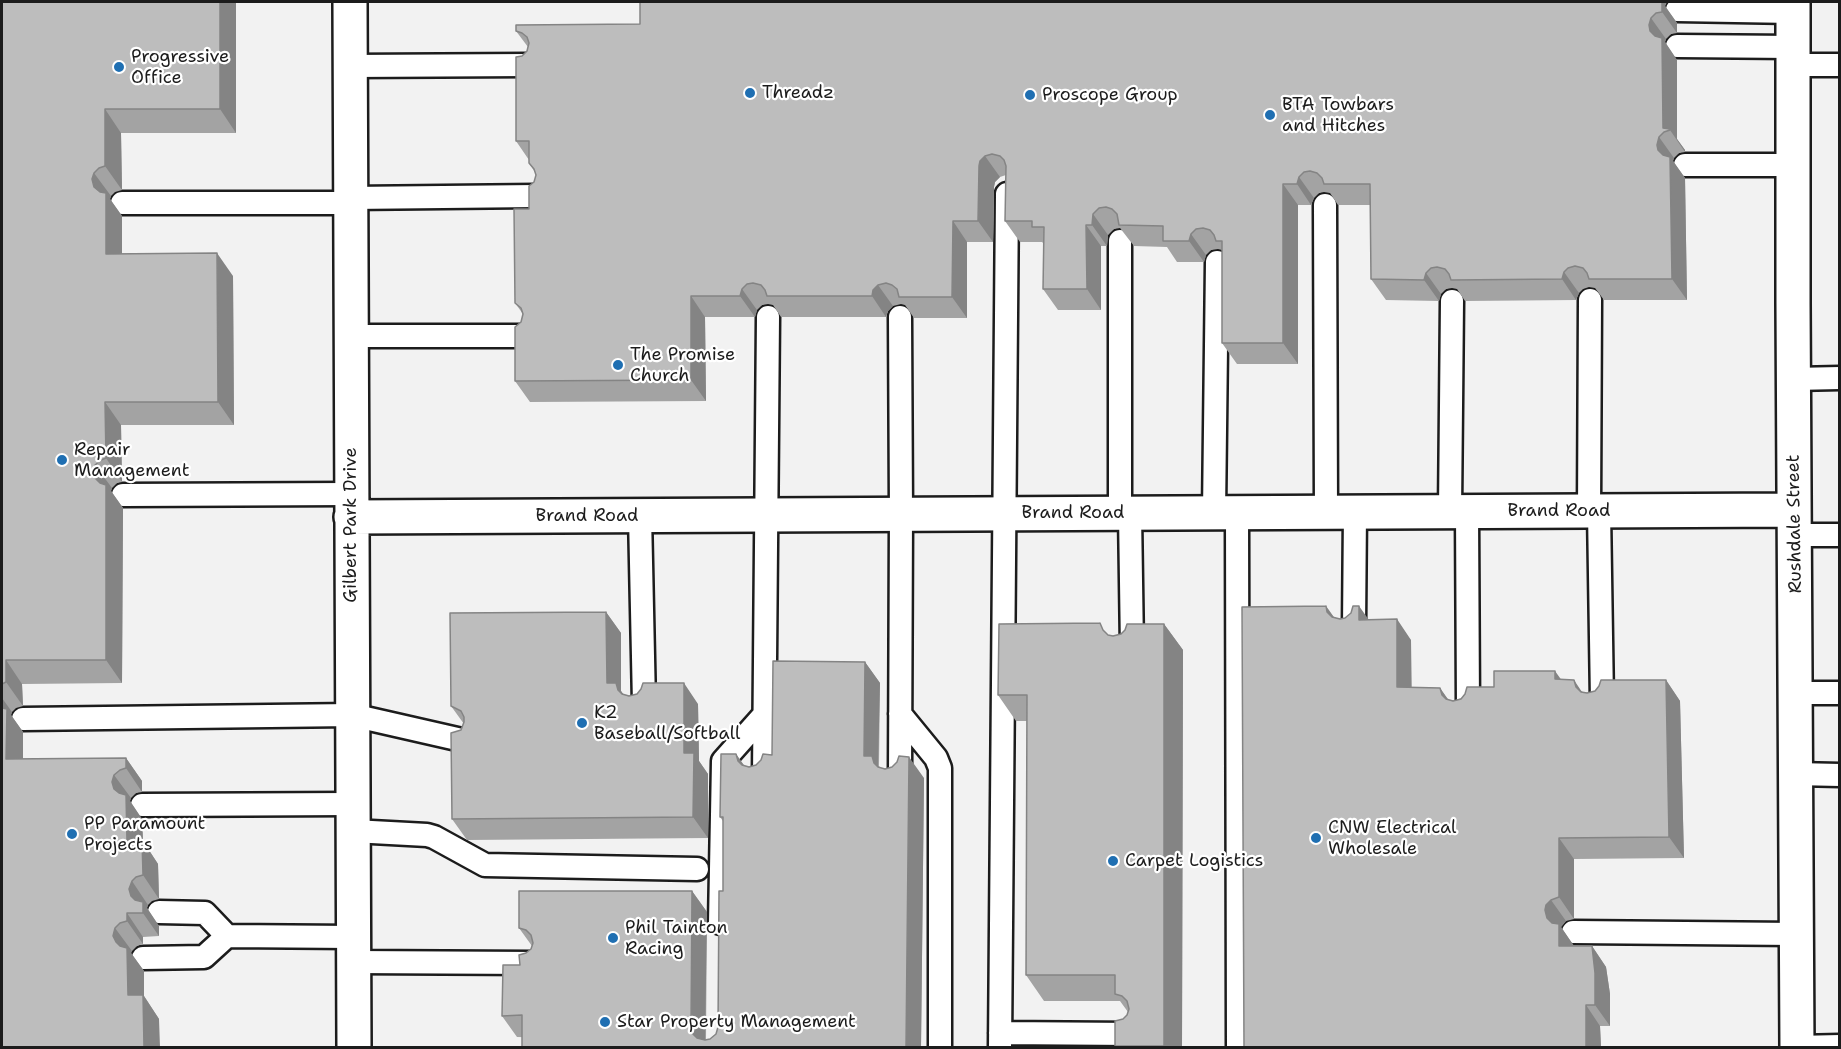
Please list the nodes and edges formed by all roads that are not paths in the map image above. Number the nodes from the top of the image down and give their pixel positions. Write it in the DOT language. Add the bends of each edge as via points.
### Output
graph roads {
  1 [pos="350,2"];
  2 [pos="1793,7"];
  3 [pos="1677,10"];
  4 [pos="1677,46"];
  5 [pos="1794,56"];
  6 [pos="530,65"];
  7 [pos="1839,65"];
  8 [pos="350,66"];
  9 [pos="1685,165"];
  10 [pos="1794,165"];
  11 [pos="1007,188"];
  12 [pos="537,196"];
  13 [pos="350,201"];
  14 [pos="122,203"];
  15 [pos="1325,205"];
  16 [pos="1120,241"];
  17 [pos="1217,262"];
  18 [pos="1590,300"];
  19 [pos="1452,301"];
  20 [pos="768,317"];
  21 [pos="900,317"];
  22 [pos="350,336"];
  23 [pos="524,336"];
  24 [pos="1839,378"];
  25 [pos="1794,379"];
  26 [pos="123,495"];
  27 [pos="351,505"];
  28 [pos="1594,511"];
  29 [pos="1340,512"];
  30 [pos="1458,512"];
  31 [pos="1125,513"];
  32 [pos="1226,513"];
  33 [pos="767,514"];
  34 [pos="901,514"];
  35 [pos="1004,514"];
  36 [pos="640,515"];
  37 [pos="1795,522"];
  38 [pos="1839,534"];
  39 [pos="1354,627"];
  40 [pos="1132,650"];
  41 [pos="1796,693"];
  42 [pos="1839,693"];
  43 [pos="1602,701"];
  44 [pos="645,704"];
  45 [pos="1468,709"];
  46 [pos="900,714"];
  47 [pos="352,715"];
  48 [pos="764,715"];
  49 [pos="23,719"];
  50 [pos="466,741"];
  51 [pos="1796,774"];
  52 [pos="764,775"];
  53 [pos="1839,775"];
  54 [pos="900,777"];
  55 [pos="142,805"];
  56 [pos="353,817"];
  57 [pos="697,869"];
  58 [pos="159,912"];
  59 [pos="1573,932"];
  60 [pos="1796,934"];
  61 [pos="227,936"];
  62 [pos="720,942"];
  63 [pos="353,950"];
  64 [pos="143,958"];
  65 [pos="534,963"];
  66 [pos="1134,1034"];
  67 [pos="1000,1040"];
  68 [pos="1839,1046"];
  69 [pos="354,1047"];
  70 [pos="940,1047"];
  71 [pos="1238,1047"];
  72 [pos="1797,1047"];
  1 -- 8 [label="street, Gilbert Park Drive"];
  2 -- 3 [label="lane"];
  2 -- 5 [label="street, Rushdale Street"];
  4 -- 5 [label="lane"];
  5 -- 7 [label="lane"];
  5 -- 10 [label="street, Rushdale Street"];
  6 -- 8 [label="lane"];
  8 -- 13 [label="street, Gilbert Park Drive"];
  9 -- 10 [label="lane"];
  10 -- 25 [label="street, Rushdale Street"];
  11 -- 35 [label="lane"];
  12 -- 13 [label="lane"];
  13 -- 14 [label="lane"];
  13 -- 22 [label="street, Gilbert Park Drive"];
  15 -- 29 [label="lane"];
  16 -- 31 [label="lane"];
  17 -- 32 [label="lane"];
  18 -- 28 [label="lane"];
  19 -- 30 [label="lane"];
  20 -- 33 [label="lane"];
  21 -- 34 [label="lane"];
  22 -- 23 [label="lane"];
  22 -- 27 [label="street, Gilbert Park Drive"];
  24 -- 25 [label="lane"];
  25 -- 37 [label="street, Rushdale Street"];
  26 -- 27 [label="lane"];
  27 -- 36 [label="street, Brand Road"];
  27 -- 47 [label="street, Gilbert Park Drive"];
  28 -- 30 [label="street, Brand Road"];
  28 -- 37 [label="street, Brand Road"];
  28 -- 43 [label="lane"];
  29 -- 30 [label="street, Brand Road"];
  29 -- 32 [label="street, Brand Road"];
  29 -- 39 [label="lane"];
  30 -- 45 [label="lane"];
  31 -- 32 [label="street, Brand Road"];
  31 -- 35 [label="street, Brand Road"];
  31 -- 40 [label="lane"];
  32 -- 71 [label="lane"];
  33 -- 34 [label="street, Brand Road"];
  33 -- 36 [label="street, Brand Road"];
  33 -- 48 [label="lane"];
  34 -- 35 [label="street, Brand Road"];
  34 -- 46 [label="lane"];
  35 -- 67 [label="lane"];
  36 -- 44 [label="lane"];
  37 -- 38 [label="lane"];
  37 -- 41 [label="street, Rushdale Street"];
  41 -- 42 [label="lane"];
  41 -- 51 [label="street, Rushdale Street"];
  46 -- 54 [label="lane"];
  46 -- 70 [label="lane" via="940,768"];
  47 -- 49 [label="lane"];
  47 -- 50 [label="lane"];
  47 -- 56 [label="street, Gilbert Park Drive"];
  48 -- 52 [label="lane"];
  48 -- 62 [label="lane" via="722,766"];
  51 -- 53 [label="lane"];
  51 -- 60 [label="street, Rushdale Street"];
  55 -- 56 [label="lane"];
  56 -- 57 [label="lane" via="434,837 485,865"];
  56 -- 63 [label="street, Gilbert Park Drive"];
  58 -- 61 [label="lane" via="205,913"];
  59 -- 60 [label="lane"];
  60 -- 72 [label="street, Rushdale Street"];
  61 -- 63 [label="lane"];
  61 -- 64 [label="lane" via="204,957"];
  63 -- 65 [label="lane"];
  63 -- 69 [label="street, Gilbert Park Drive"];
  66 -- 67 [label="lane"];
  68 -- 72 [label="lane"];
}
